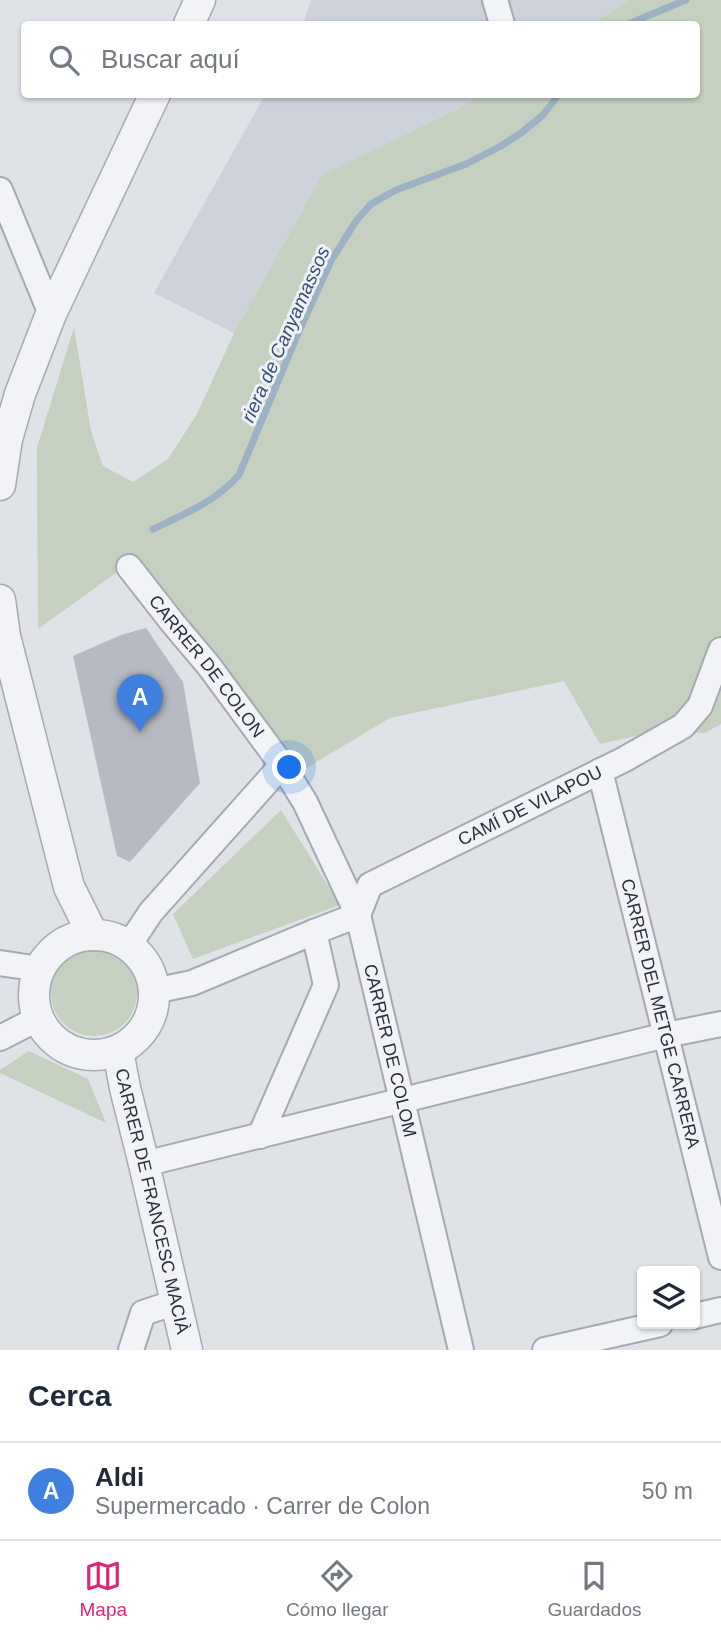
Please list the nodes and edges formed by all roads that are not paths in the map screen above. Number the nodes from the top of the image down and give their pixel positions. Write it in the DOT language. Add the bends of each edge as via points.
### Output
graph roads {
  1 [pos="200,0"];
  2 [pos="495,0"];
  3 [pos="190,21"];
  4 [pos="501,21"];
  5 [pos="153,98"];
  6 [pos="0,190"];
  7 [pos="51,314"];
  8 [pos="10,404"];
  9 [pos="0,485"];
  10 [pos="129,568"];
  11 [pos="0,600"];
  12 [pos="721,650"];
  13 [pos="282,765"];
  14 [pos="600,771"];
  15 [pos="68,887"];
  16 [pos="358,915"];
  17 [pos="314,932"];
  18 [pos="93,935"];
  19 [pos="61,944"];
  20 [pos="129,945"];
  21 [pos="0,963"];
  22 [pos="40,969"];
  23 [pos="155,991"];
  24 [pos="39,1018"];
  25 [pos="721,1024"];
  26 [pos="666,1035"];
  27 [pos="0,1038"];
  28 [pos="118,1051"];
  29 [pos="402,1101"];
  30 [pos="260,1136"];
  31 [pos="144,1164"];
  32 [pos="721,1257"];
  33 [pos="176,1301"];
  34 [pos="721,1310"];
  35 [pos="700,1315"];
  36 [pos="638,1329"];
  37 [pos="131,1350"];
  38 [pos="187,1350"];
  39 [pos="461,1350"];
  40 [pos="545,1350"];
  1 -- 3 [label="street"];
  2 -- 4 [label="street"];
  5 -- 7 [label="street"];
  6 -- 7 [label="street"];
  7 -- 8 [label="street"];
  8 -- 9 [label="street"];
  10 -- 13 [label="street, CARRER DE COLON"];
  11 -- 15 [label="street"];
  12 -- 14 [label="street, CAMÍ DE VILAPOU" via="700,706 683,726"];
  13 -- 16 [label="street, CARRER DE COLOM" via="305,802"];
  13 -- 20 [label="street" via="151,912"];
  14 -- 16 [label="street, CAMÍ DE VILAPOU" via="370,885"];
  14 -- 26 [label="street, CARRER DEL METGE CARRERA"];
  15 -- 18 [label="street"];
  15 -- 19 [label="street"];
  16 -- 17 [label="street"];
  16 -- 29 [label="street, CARRER DE COLOM"];
  17 -- 23 [label="street" via="192,984"];
  17 -- 30 [label="street" via="326,985"];
  18 -- 19 [label="street"];
  18 -- 20 [label="street"];
  19 -- 22 [label="street"];
  20 -- 23 [label="street" via="151,973"];
  21 -- 22 [label="street"];
  22 -- 24 [label="street" via="34,993"];
  23 -- 28 [label="street" via="146,1027"];
  24 -- 27 [label="street"];
  24 -- 28 [label="street" via="57,1042 70,1050 101,1055"];
  25 -- 26 [label="street"];
  26 -- 29 [label="street"];
  26 -- 32 [label="street, CARRER DEL METGE CARRERA"];
  28 -- 31 [label="street, CARRER DE FRANCESC MACIÀ"];
  29 -- 30 [label="street"];
  29 -- 39 [label="street, CARRER DE COLOM"];
  30 -- 31 [label="street"];
  31 -- 33 [label="street, CARRER DE FRANCESC MACIÀ"];
  33 -- 37 [label="street" via="144,1313"];
  33 -- 38 [label="street, CARRER DE FRANCESC MACIÀ"];
  34 -- 35 [label="street"];
  36 -- 40 [label="street"];
}
